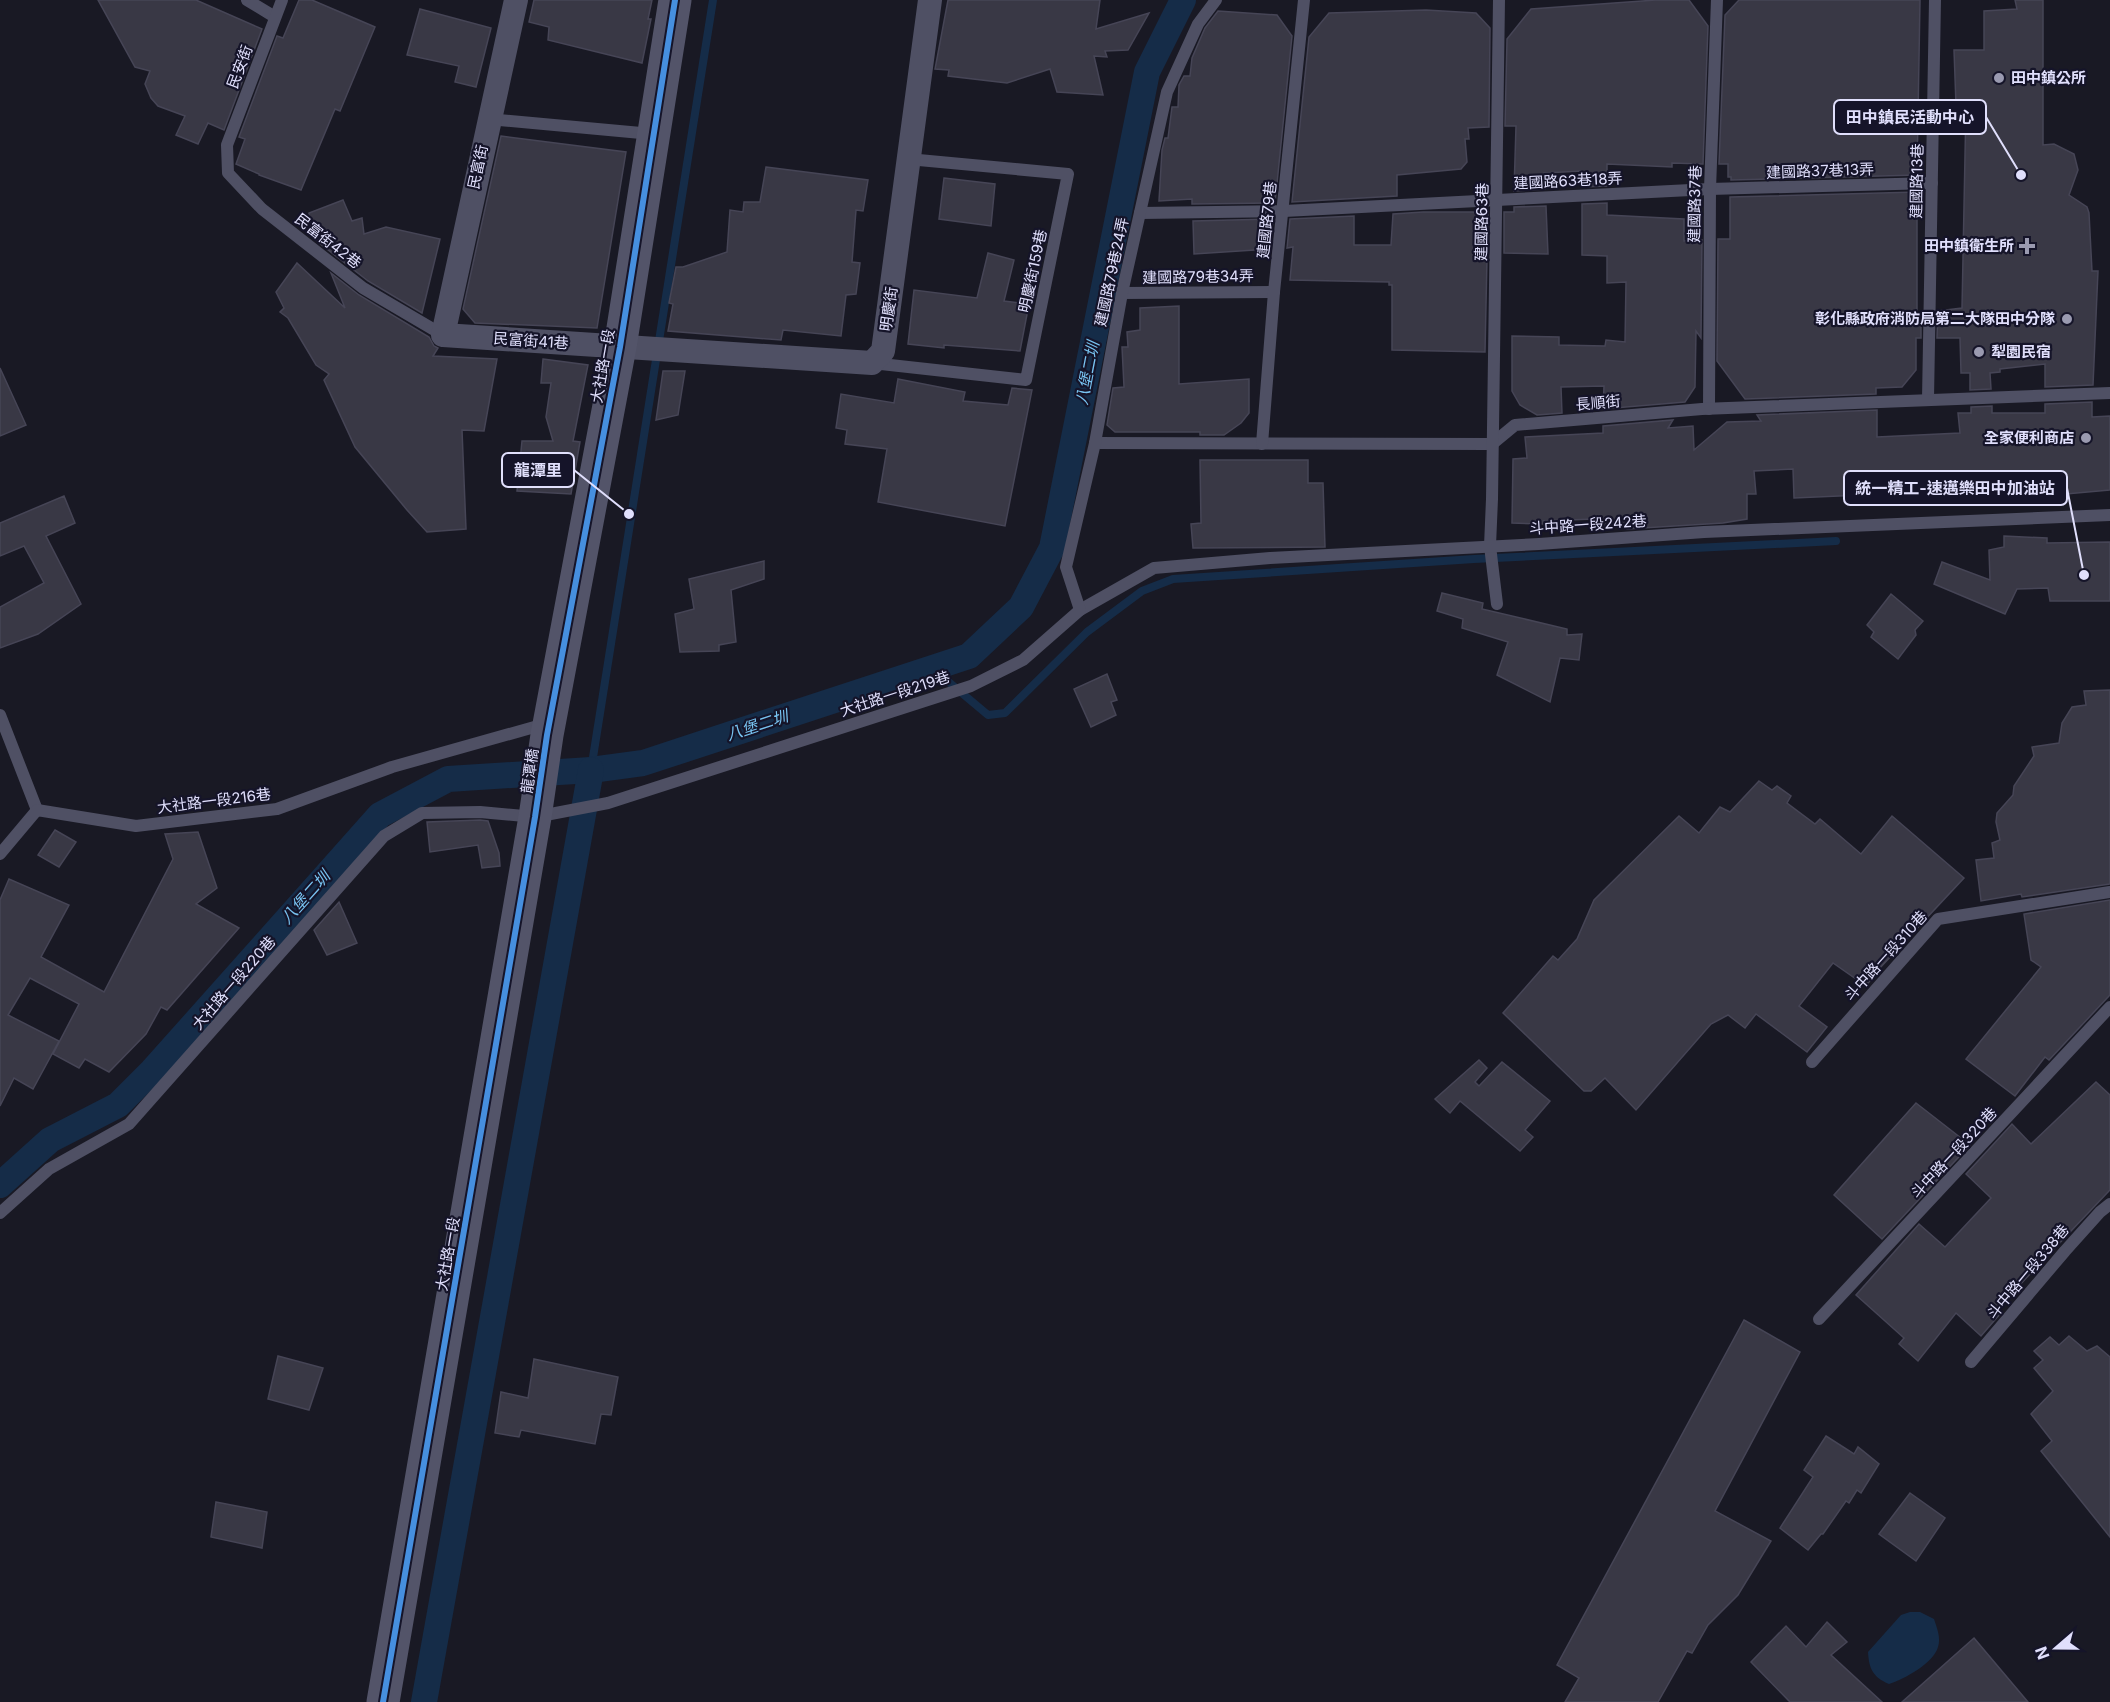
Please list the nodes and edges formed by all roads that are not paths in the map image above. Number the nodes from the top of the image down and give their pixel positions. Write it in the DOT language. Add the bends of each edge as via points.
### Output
graph roads {
  1 [pos="248,0"];
  2 [pos="282,0"];
  3 [pos="516,0"];
  4 [pos="675,0"];
  5 [pos="930,0"];
  6 [pos="1216,0"];
  7 [pos="1304,0"];
  8 [pos="1499,0"];
  9 [pos="1717,0"];
  10 [pos="1935,0"];
  11 [pos="275,17"];
  12 [pos="488,119"];
  13 [pos="653,134"];
  14 [pos="227,145"];
  15 [pos="909,159"];
  16 [pos="1932,183"];
  17 [pos="1710,189"];
  18 [pos="1497,200"];
  19 [pos="1284,211"];
  20 [pos="1140,213"];
  21 [pos="1275,292"];
  22 [pos="1122,293"];
  23 [pos="442,335"];
  24 [pos="620,347"];
  25 [pos="872,363"];
  26 [pos="2110,393"];
  27 [pos="1929,399"];
  28 [pos="1709,409"];
  29 [pos="1095,443"];
  30 [pos="1262,444"];
  31 [pos="1492,444"];
  32 [pos="2110,515"];
  33 [pos="1490,546"];
  34 [pos="1497,604"];
  35 [pos="1080,610"];
  36 [pos="0,715"];
  37 [pos="548,729"];
  38 [pos="37,810"];
  39 [pos="536,814"];
  40 [pos="0,854"];
  41 [pos="2110,892"];
  42 [pos="2110,1007"];
  43 [pos="1812,1062"];
  44 [pos="2110,1204"];
  45 [pos="0,1213"];
  46 [pos="1819,1320"];
  47 [pos="1971,1362"];
  48 [pos="383,1702"];
  1 -- 11 [label="lane"];
  2 -- 11 [label="lane, 民安街"];
  3 -- 12 [label="street, 民富街"];
  4 -- 13 [label="street, 大社路一段"];
  5 -- 15 [label="street, 明慶街"];
  6 -- 20 [label="lane, 建國路79巷24弄" via="1197,24 1167,92"];
  7 -- 19 [label="lane, 建國路79巷"];
  8 -- 18 [label="lane, 建國路63巷"];
  9 -- 17 [label="lane, 建國路37巷"];
  10 -- 16 [label="lane, 建國路13巷"];
  11 -- 14 [label="lane, 民安街"];
  12 -- 13 [label="lane"];
  12 -- 23 [label="street, 民富街"];
  13 -- 24 [label="street, 大社路一段"];
  14 -- 23 [label="lane, 民富街42巷" via="228,173 262,209 363,288"];
  15 -- 25 [label="street, 明慶街" via="883,351"];
  15 -- 25 [label="lane, 明慶街159巷" via="1068,174 1026,380"];
  16 -- 17 [label="lane, 建國路37巷13弄"];
  16 -- 27 [label="lane, 建國路13巷"];
  17 -- 18 [label="lane, 建國路63巷18弄"];
  17 -- 28 [label="lane, 建國路37巷"];
  18 -- 19 [label="lane, 建國路63巷18弄"];
  18 -- 31 [label="lane, 建國路63巷"];
  19 -- 20 [label="lane, 建國路79巷24弄"];
  19 -- 21 [label="lane, 建國路79巷"];
  20 -- 22 [label="lane, 建國路79巷24弄"];
  21 -- 22 [label="lane, 建國路79巷34弄"];
  21 -- 30 [label="lane, 建國路79巷"];
  22 -- 29 [label="lane, 建國路79巷24弄"];
  23 -- 24 [label="street, 民富街41巷"];
  24 -- 25 [label="street"];
  24 -- 37 [label="street, 大社路一段"];
  26 -- 27 [label="lane, 長順街"];
  27 -- 28 [label="lane, 長順街"];
  28 -- 31 [label="lane, 長順街" via="1515,425"];
  29 -- 30 [label="lane"];
  29 -- 35 [label="lane" via="1066,567"];
  30 -- 31 [label="lane"];
  31 -- 33 [label="lane, 建國路63巷"];
  32 -- 33 [label="lane, 斗中路一段242巷" via="1704,532"];
  33 -- 34 [label="lane, 建國路63巷"];
  33 -- 35 [label="lane, 斗中路一段242巷" via="1154,568"];
  35 -- 39 [label="lane, 大社路一段219巷" via="1023,660 971,686 608,803"];
  36 -- 38 [label="lane"];
  37 -- 38 [label="lane, 大社路一段216巷" via="392,767 278,809 136,826"];
  37 -- 39 [label="street, 龍潭橋"];
  38 -- 40 [label="lane"];
  39 -- 45 [label="lane, 大社路一段220巷" via="422,813 384,836 129,1125 50,1169"];
  39 -- 48 [label="street, 大社路一段"];
  41 -- 43 [label="lane, 斗中路一段310巷" via="1938,919"];
  42 -- 46 [label="lane, 斗中路一段320巷"];
  44 -- 47 [label="lane, 斗中路一段338巷"];
}
